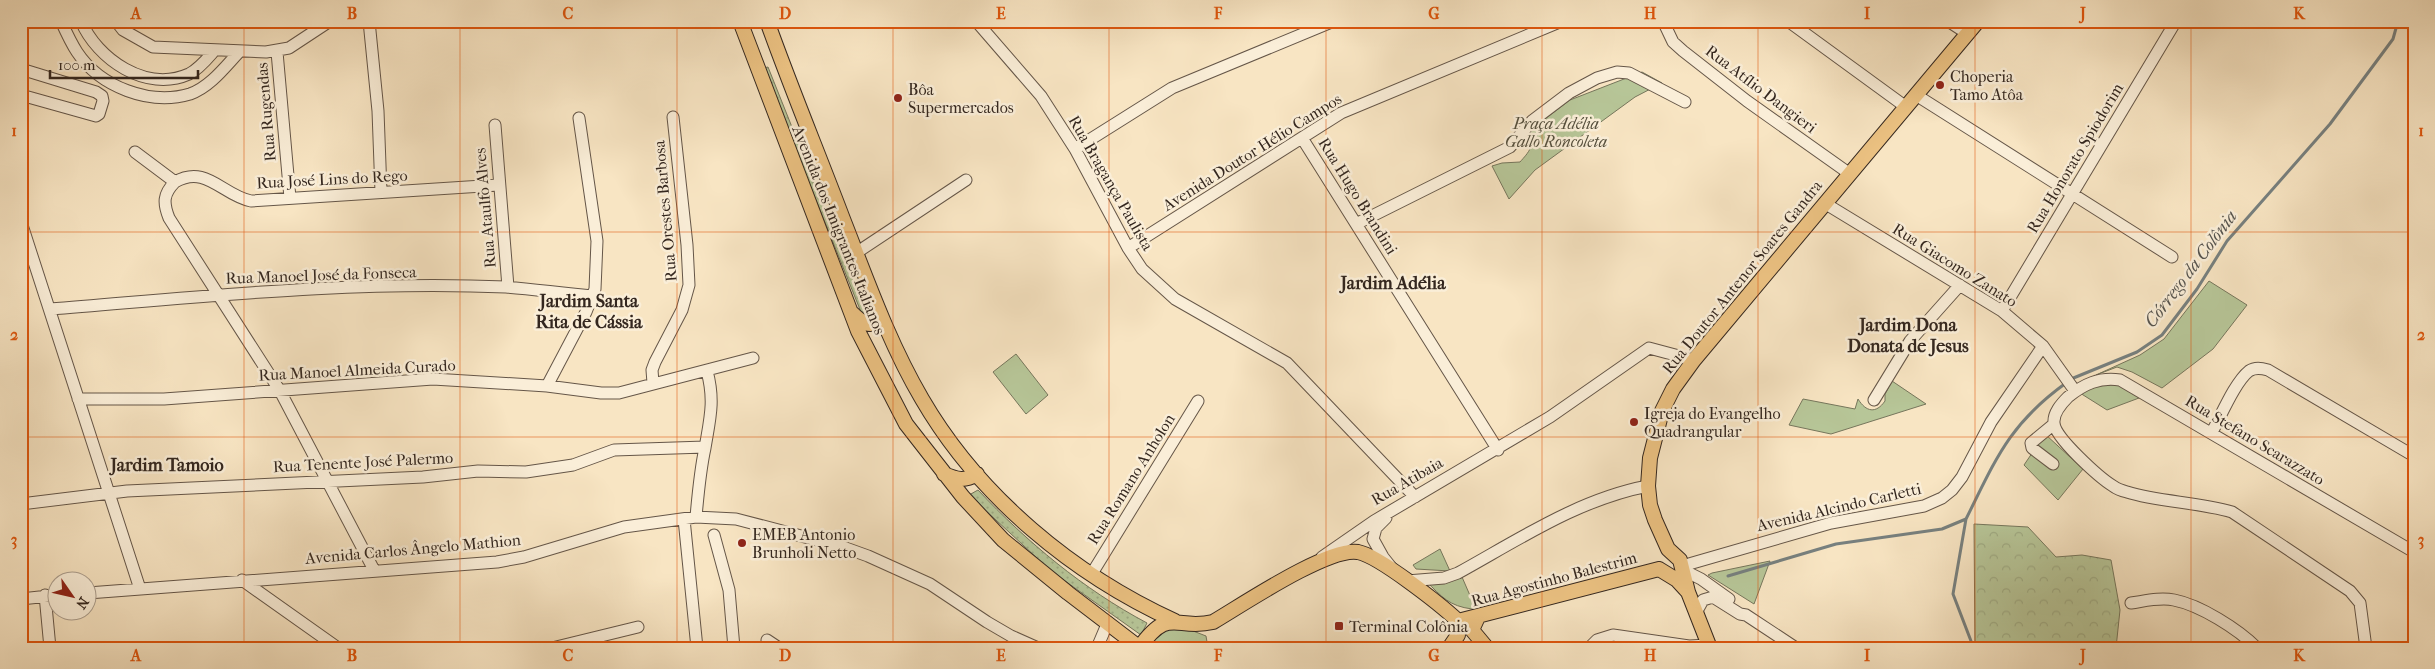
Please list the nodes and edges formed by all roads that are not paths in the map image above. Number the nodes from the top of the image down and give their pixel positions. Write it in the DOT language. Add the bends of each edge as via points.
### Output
graph roads {
  1 [pos="61,21"];
  2 [pos="81,21"];
  3 [pos="116,21"];
  4 [pos="330,21"];
  5 [pos="369,21"];
  6 [pos="740,21"];
  7 [pos="767,21"];
  8 [pos="976,21"];
  9 [pos="1334,21"];
  10 [pos="1562,21"];
  11 [pos="1662,21"];
  12 [pos="1788,21"];
  13 [pos="1948,21"];
  14 [pos="1978,21"];
  15 [pos="2176,21"];
  16 [pos="1968,34"];
  17 [pos="214,51"];
  18 [pos="239,52"];
  19 [pos="277,52"];
  20 [pos="779,54"];
  21 [pos="755,60"];
  22 [pos="21,70"];
  23 [pos="21,95"];
  24 [pos="1916,95"];
  25 [pos="1685,102"];
  26 [pos="1906,107"];
  27 [pos="673,117"];
  28 [pos="579,118"];
  29 [pos="495,125"];
  30 [pos="1302,138"];
  31 [pos="1075,149"];
  32 [pos="135,152"];
  33 [pos="1850,174"];
  34 [pos="966,180"];
  35 [pos="175,182"];
  36 [pos="498,185"];
  37 [pos="381,192"];
  38 [pos="2072,194"];
  39 [pos="290,198"];
  40 [pos="1826,204"];
  41 [pos="21,222"];
  42 [pos="1356,224"];
  43 [pos="1128,248"];
  44 [pos="856,252"];
  45 [pos="2172,257"];
  46 [pos="27,261"];
  47 [pos="1960,285"];
  48 [pos="508,287"];
  49 [pos="220,295"];
  50 [pos="593,296"];
  51 [pos="50,309"];
  52 [pos="2002,311"];
  53 [pos="851,313"];
  54 [pos="883,320"];
  55 [pos="2043,346"];
  56 [pos="753,358"];
  57 [pos="1694,360"];
  58 [pos="707,371"];
  59 [pos="654,383"];
  60 [pos="547,386"];
  61 [pos="2073,388"];
  62 [pos="280,391"];
  63 [pos="78,399"];
  64 [pos="1874,400"];
  65 [pos="1198,401"];
  66 [pos="2054,424"];
  67 [pos="2212,432"];
  68 [pos="705,447"];
  69 [pos="1498,450"];
  70 [pos="2414,456"];
  71 [pos="2053,464"];
  72 [pos="944,474"];
  73 [pos="977,474"];
  74 [pos="325,481"];
  75 [pos="1648,486"];
  76 [pos="108,494"];
  77 [pos="1415,497"];
  78 [pos="21,504"];
  79 [pos="1392,512"];
  80 [pos="690,518"];
  81 [pos="714,535"];
  82 [pos="1668,549"];
  83 [pos="2414,552"];
  84 [pos="1315,562"];
  85 [pos="1682,568"];
  86 [pos="1659,569"];
  87 [pos="374,570"];
  88 [pos="1091,575"];
  89 [pos="1403,578"];
  90 [pos="242,580"];
  91 [pos="140,589"];
  92 [pos="98,592"];
  93 [pos="1688,592"];
  94 [pos="46,595"];
  95 [pos="21,599"];
  96 [pos="2131,603"];
  97 [pos="1746,615"];
  98 [pos="1697,616"];
  99 [pos="1478,617"];
  100 [pos="1175,620"];
  101 [pos="1458,621"];
  102 [pos="1108,622"];
  103 [pos="638,627"];
  104 [pos="768,640"];
  105 [pos="1710,646"];
  106 [pos="50,648"];
  107 [pos="338,648"];
  108 [pos="552,648"];
  109 [pos="697,648"];
  110 [pos="734,648"];
  111 [pos="779,648"];
  112 [pos="1038,648"];
  113 [pos="1097,648"];
  114 [pos="1140,648"];
  115 [pos="1448,648"];
  116 [pos="1487,648"];
  117 [pos="1589,648"];
  118 [pos="1796,648"];
  119 [pos="2257,648"];
  120 [pos="2366,648"];
  1 -- 18 [label="street" via="77,53 89,66 107,81 148,97 168,98 190,93 208,83"];
  2 -- 17 [label="street" via="98,50 125,69 142,76 188,74 202,65"];
  3 -- 17 [label="street" via="123,30 153,47"];
  4 -- 19 [label="street" via="300,42"];
  5 -- 37 [label="street" via="378,111"];
  6 -- 21 [label="main road, Avenida dos Imigrantes Italianos"];
  7 -- 20 [label="main road, Avenida dos Imigrantes Italianos"];
  8 -- 31 [label="street, Rua Bragança Paulista" via="1041,96"];
  9 -- 31 [label="street" via="1172,88"];
  10 -- 30 [label="street, Avenida Doutor Hélio Campos" via="1341,113"];
  11 -- 33 [label="street, Rua Atílio Dangieri" via="1673,42 1683,51"];
  12 -- 26 [label="street"];
  13 -- 16 [label="street"];
  14 -- 16 [label="main road, Rua Doutor Antenor Soares Gandra"];
  15 -- 38 [label="street, Rua Honorato Spiodorim"];
  16 -- 24 [label="main road, Rua Doutor Antenor Soares Gandra"];
  17 -- 18 [label="street"];
  18 -- 19 [label="street"];
  19 -- 39 [label="street, Rua Rugendas"];
  20 -- 21 [label="main road" via="763,53"];
  20 -- 44 [label="main road, Avenida dos Imigrantes Italianos"];
  21 -- 53 [label="main road, Avenida dos Imigrantes Italianos"];
  22 -- 23 [label="street" via="96,92 103,101 96,116"];
  24 -- 26 [label="main road, Rua Doutor Antenor Soares Gandra"];
  24 -- 38 [label="street"];
  25 -- 42 [label="street" via="1629,74 1616,72 1598,78 1569,93 1532,121 1510,147"];
  26 -- 33 [label="main road, Rua Doutor Antenor Soares Gandra"];
  27 -- 59 [label="street, Rua Orestes Barbosa" via="689,285 682,310 652,370"];
  28 -- 50 [label="street" via="597,241"];
  29 -- 36 [label="street, Rua Ataulfo Alves"];
  30 -- 42 [label="street, Rua Hugo Brandini"];
  30 -- 43 [label="street, Avenida Doutor Hélio Campos"];
  31 -- 43 [label="street, Rua Bragança Paulista"];
  32 -- 35 [label="street"];
  33 -- 40 [label="main road, Rua Doutor Antenor Soares Gandra"];
  34 -- 44 [label="street"];
  35 -- 39 [label="street, Rua José Lins do Rego" via="187,175 196,176 218,184 239,198"];
  35 -- 49 [label="street" via="164,198 169,218"];
  36 -- 37 [label="street, Rua José Lins do Rego"];
  36 -- 48 [label="street, Rua Ataulfo Alves"];
  37 -- 39 [label="street, Rua José Lins do Rego"];
  38 -- 45 [label="street"];
  38 -- 52 [label="street, Rua Honorato Spiodorim"];
  40 -- 47 [label="street, Rua Giacomo Zanato"];
  40 -- 57 [label="main road, Rua Doutor Antenor Soares Gandra"];
  41 -- 46 [label="street"];
  42 -- 69 [label="street, Rua Hugo Brandini"];
  43 -- 77 [label="street, Rua Bragança Paulista" via="1142,270 1175,299 1286,363"];
  44 -- 54 [label="main road, Avenida dos Imigrantes Italianos"];
  46 -- 51 [label="street"];
  47 -- 52 [label="street, Rua Giacomo Zanato"];
  47 -- 64 [label="street" via="1910,341"];
  48 -- 49 [label="street, Rua Manoel José da Fonseca" via="387,287"];
  48 -- 50 [label="street, Rua Manoel José da Fonseca"];
  49 -- 51 [label="street, Rua Manoel José da Fonseca"];
  49 -- 62 [label="street"];
  50 -- 60 [label="street"];
  51 -- 63 [label="street"];
  52 -- 55 [label="street, Rua Giacomo Zanato"];
  53 -- 54 [label="main road" via="871,325"];
  53 -- 72 [label="main road, Avenida dos Imigrantes Italianos" via="906,424"];
  54 -- 73 [label="main road, Avenida dos Imigrantes Italianos" via="923,401"];
  55 -- 61 [label="street, Rua Giacomo Zanato"];
  55 -- 85 [label="street, Avenida Alcindo Carletti" via="1991,422 1962,477 1942,498 1924,506 1830,523 1765,540"];
  56 -- 58 [label="street, Rua Manoel Almeida Curado"];
  57 -- 69 [label="street, Rua Atibaia" via="1649,348"];
  57 -- 75 [label="main road, Rua Doutor Antenor Soares Gandra" via="1662,410 1650,458"];
  58 -- 59 [label="street, Rua Manoel Almeida Curado"];
  58 -- 68 [label="street" via="713,406"];
  59 -- 60 [label="street, Rua Manoel Almeida Curado" via="634,390 601,393"];
  60 -- 62 [label="street, Rua Manoel Almeida Curado" via="433,379"];
  61 -- 66 [label="street" via="2056,412"];
  61 -- 67 [label="street, Rua Stefano Scarazzato" via="2107,378 2120,380"];
  62 -- 63 [label="street, Rua Manoel Almeida Curado"];
  62 -- 74 [label="street"];
  63 -- 76 [label="street"];
  65 -- 88 [label="street, Rua Romano Anholon"];
  66 -- 71 [label="street" via="2031,443 2032,448"];
  66 -- 120 [label="street" via="2073,450 2113,486 2129,493 2232,512 2350,592 2360,603"];
  67 -- 70 [label="street" via="2244,376 2254,368 2268,370"];
  67 -- 83 [label="street, Rua Stefano Scarazzato"];
  68 -- 74 [label="street, Rua Tenente José Palermo" via="614,450 573,465 526,472 478,471"];
  68 -- 80 [label="street"];
  69 -- 77 [label="street, Rua Atibaia"];
  72 -- 73 [label="main road" via="961,480"];
  72 -- 102 [label="main road, Avenida dos Imigrantes Italianos" via="1003,540"];
  73 -- 88 [label="main road, Avenida dos Imigrantes Italianos" via="1031,528"];
  74 -- 76 [label="street, Rua Tenente José Palermo"];
  74 -- 87 [label="street"];
  75 -- 82 [label="main road, Rua Doutor Antenor Soares Gandra" via="1650,505"];
  75 -- 89 [label="street" via="1626,490 1573,509 1458,573 1444,578"];
  76 -- 78 [label="street, Rua Tenente José Palermo"];
  76 -- 91 [label="street"];
  77 -- 79 [label="street, Rua Atibaia"];
  79 -- 84 [label="street, Rua Atibaia" via="1361,529"];
  79 -- 89 [label="street" via="1376,528 1373,540"];
  80 -- 87 [label="street, Avenida Carlos Ângelo Mathion" via="624,527 506,560"];
  80 -- 109 [label="street"];
  80 -- 112 [label="street, Avenida Carlos Ângelo Mathion" via="754,523 868,556 930,584 987,622"];
  81 -- 110 [label="street" via="729,590"];
  82 -- 85 [label="main road, Rua Doutor Antenor Soares Gandra" via="1680,560"];
  82 -- 86 [label="main road" via="1666,560"];
  84 -- 89 [label="main road" via="1337,554 1360,552"];
  84 -- 100 [label="main road, Rua Atibaia" via="1213,622"];
  85 -- 93 [label="main road, Rua Doutor Antenor Soares Gandra"];
  85 -- 97 [label="street" via="1743,609"];
  86 -- 93 [label="main road" via="1677,580"];
  86 -- 99 [label="main road, Rua Agostinho Balestrim"];
  87 -- 90 [label="street, Avenida Carlos Ângelo Mathion"];
  88 -- 100 [label="main road, Avenida dos Imigrantes Italianos" via="1143,606"];
  89 -- 101 [label="main road"];
  90 -- 91 [label="street, Avenida Carlos Ângelo Mathion"];
  90 -- 107 [label="street"];
  91 -- 92 [label="street, Avenida Carlos Ângelo Mathion"];
  93 -- 98 [label="main road, Rua Doutor Antenor Soares Gandra"];
  94 -- 95 [label="street"];
  94 -- 106 [label="street"];
  96 -- 119 [label="street" via="2156,599 2194,606"];
  97 -- 98 [label="street" via="1713,597 1703,600"];
  97 -- 118 [label="street"];
  98 -- 105 [label="main road, Rua Doutor Antenor Soares Gandra"];
  99 -- 101 [label="main road, Rua Agostinho Balestrim"];
  99 -- 116 [label="main road" via="1472,630"];
  100 -- 114 [label="main road" via="1156,628"];
  101 -- 115 [label="main road" via="1458,635"];
  102 -- 113 [label="street"];
  102 -- 114 [label="main road, Avenida dos Imigrantes Italianos"];
  103 -- 108 [label="street"];
  104 -- 111 [label="street"];
  105 -- 117 [label="street" via="1613,635 1597,640"];
}
